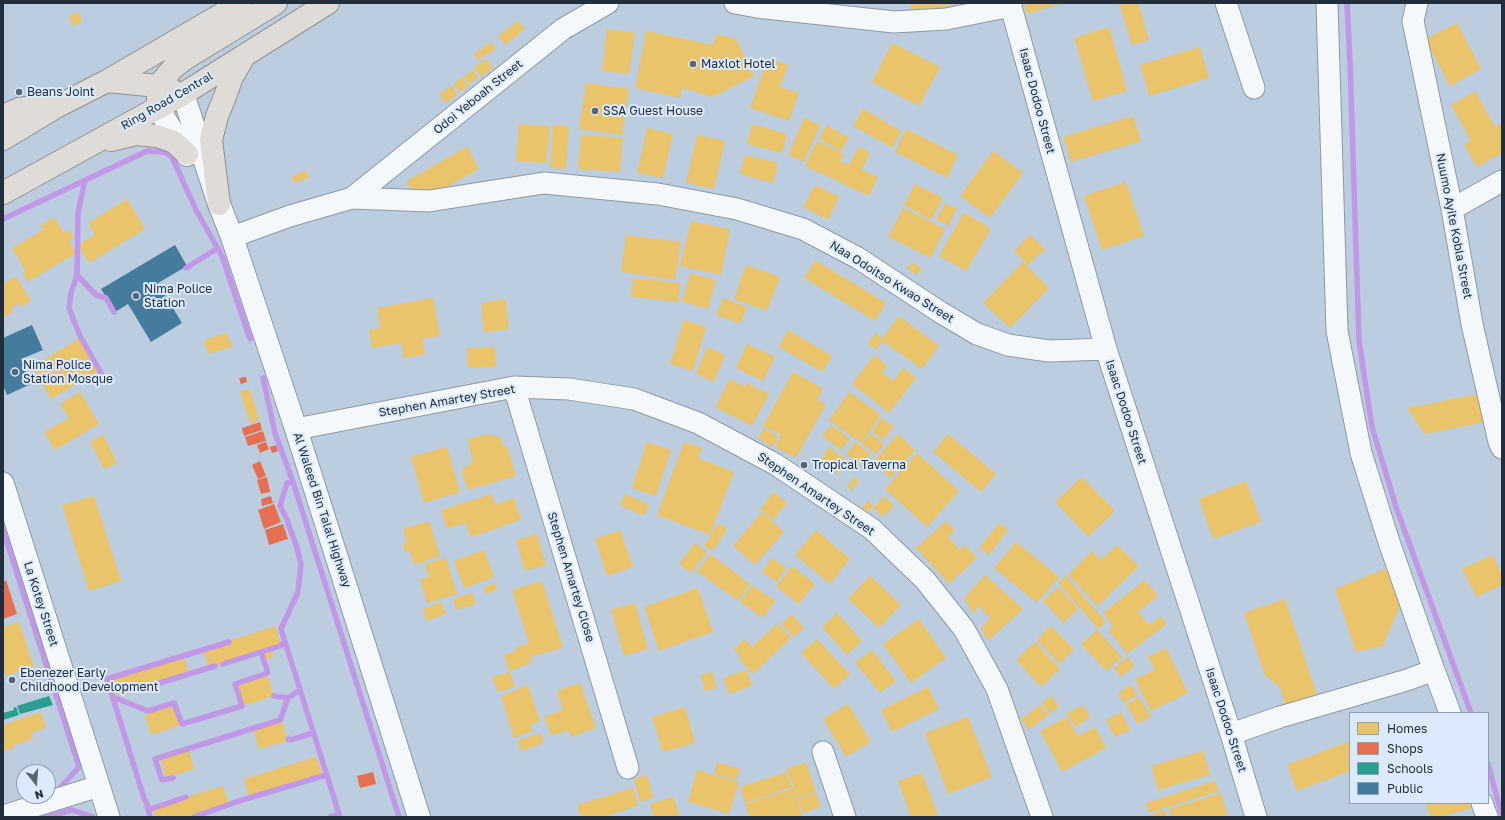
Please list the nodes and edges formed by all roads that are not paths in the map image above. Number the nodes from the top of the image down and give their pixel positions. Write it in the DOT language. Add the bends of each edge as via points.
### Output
graph roads {
  1 [pos="241,3"];
  2 [pos="276,3"];
  3 [pos="328,3"];
  4 [pos="608,3"];
  5 [pos="736,3"];
  6 [pos="1226,3"];
  7 [pos="1327,3"];
  8 [pos="1417,3"];
  9 [pos="1011,5"];
  10 [pos="247,53"];
  11 [pos="107,81"];
  12 [pos="158,86"];
  13 [pos="1254,88"];
  14 [pos="183,94"];
  15 [pos="56,107"];
  16 [pos="158,108"];
  17 [pos="3,116"];
  18 [pos="3,139"];
  19 [pos="89,145"];
  20 [pos="187,154"];
  21 [pos="1502,180"];
  22 [pos="3,193"];
  23 [pos="352,198"];
  24 [pos="219,204"];
  25 [pos="1452,209"];
  26 [pos="232,237"];
  27 [pos="1106,349"];
  28 [pos="514,387"];
  29 [pos="296,429"];
  30 [pos="1501,443"];
  31 [pos="3,483"];
  32 [pos="1434,670"];
  33 [pos="1450,712"];
  34 [pos="1231,734"];
  35 [pos="823,752"];
  36 [pos="628,768"];
  37 [pos="99,786"];
  38 [pos="1482,804"];
  39 [pos="3,816"];
  40 [pos="109,817"];
  41 [pos="419,817"];
  42 [pos="845,817"];
  43 [pos="1042,817"];
  44 [pos="1256,817"];
  45 [pos="1487,817"];
  1 -- 11 [label="main road"];
  2 -- 12 [label="main road" via="186,58 173,68"];
  3 -- 10 [label="main road, Ring Road Central"];
  4 -- 23 [label="street, Odoi Yeboah Street" via="563,29"];
  5 -- 9 [label="street" via="894,22 946,19"];
  6 -- 13 [label="street"];
  7 -- 32 [label="street" via="1337,331 1361,453"];
  8 -- 25 [label="street, Nuumo Ayite Kobla Street" via="1413,21"];
  9 -- 27 [label="street, Isaac Dodoo Street"];
  10 -- 14 [label="main road, Ring Road Central"];
  10 -- 24 [label="main road" via="232,78 217,116 211,140"];
  11 -- 12 [label="main road"];
  11 -- 15 [label="main road"];
  12 -- 14 [label="main road"];
  12 -- 16 [label="main road"];
  14 -- 16 [label="main road, Ring Road Central"];
  14 -- 24 [label="street, Al Waleed Bin Talal Highway"];
  15 -- 17 [label="main road" via="19,109"];
  15 -- 18 [label="main road"];
  16 -- 19 [label="main road, Ring Road Central"];
  16 -- 20 [label="street, Al Waleed Bin Talal Highway"];
  19 -- 20 [label="main road" via="136,134 158,136 174,142"];
  19 -- 22 [label="main road, Ring Road Central"];
  20 -- 24 [label="street, Al Waleed Bin Talal Highway"];
  21 -- 25 [label="street"];
  23 -- 26 [label="street, Naa Odoitso Kwao Street" via="290,216"];
  23 -- 27 [label="street, Naa Odoitso Kwao Street" via="429,200 544,183 658,194 737,209 803,229 858,258 978,334 1008,345 1049,351"];
  24 -- 26 [label="street, Al Waleed Bin Talal Highway"];
  25 -- 30 [label="street, Nuumo Ayite Kobla Street" via="1472,324"];
  26 -- 29 [label="street, Al Waleed Bin Talal Highway"];
  27 -- 34 [label="street, Isaac Dodoo Street"];
  28 -- 29 [label="street, Stephen Amartey Street"];
  28 -- 36 [label="street, Stephen Amartey Close"];
  28 -- 43 [label="street, Stephen Amartey Street" via="569,389 634,399 698,422 775,464 872,529 925,580 964,629 997,689"];
  29 -- 41 [label="street, Al Waleed Bin Talal Highway"];
  31 -- 37 [label="street, La Kotey Street"];
  32 -- 33 [label="street"];
  32 -- 34 [label="street"];
  34 -- 44 [label="street, Isaac Dodoo Street"];
  35 -- 42 [label="street"];
  37 -- 39 [label="street"];
  37 -- 40 [label="street, La Kotey Street"];
  38 -- 45 [label="street"];
}
